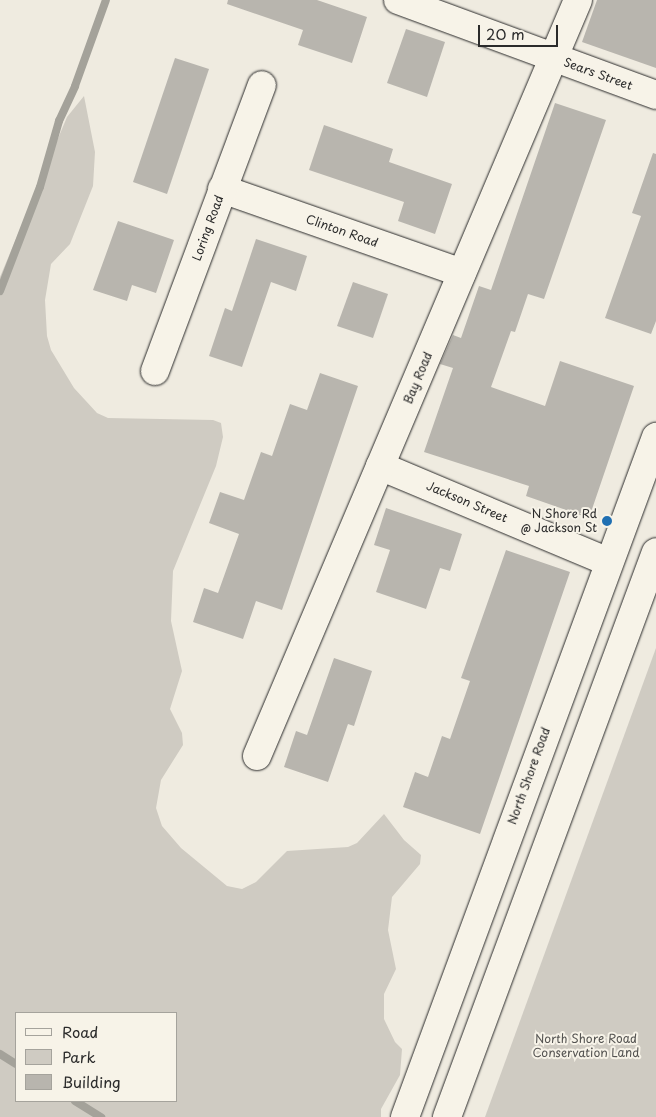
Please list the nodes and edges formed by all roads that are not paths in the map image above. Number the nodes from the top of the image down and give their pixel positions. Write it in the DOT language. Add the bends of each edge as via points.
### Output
graph roads {
  1 [pos="398,0"];
  2 [pos="578,0"];
  3 [pos="554,58"];
  4 [pos="262,85"];
  5 [pos="656,95"];
  6 [pos="222,189"];
  7 [pos="462,274"];
  8 [pos="155,371"];
  9 [pos="656,437"];
  10 [pos="380,466"];
  11 [pos="656,552"];
  12 [pos="608,562"];
  13 [pos="257,756"];
  14 [pos="405,1117"];
  15 [pos="447,1117"];
  1 -- 3 [label="main road, Sears Street"];
  2 -- 3 [label="main road, Bay Road"];
  3 -- 5 [label="main road, Sears Street"];
  3 -- 7 [label="main road, Bay Road"];
  4 -- 6 [label="main road, Loring Road"];
  6 -- 7 [label="main road, Clinton Road"];
  6 -- 8 [label="main road, Loring Road"];
  7 -- 10 [label="main road, Bay Road"];
  9 -- 12 [label="main road, North Shore Road"];
  10 -- 12 [label="main road, Jackson Street"];
  10 -- 13 [label="main road, Bay Road"];
  11 -- 15 [label="main road"];
  12 -- 14 [label="main road, North Shore Road"];
}
